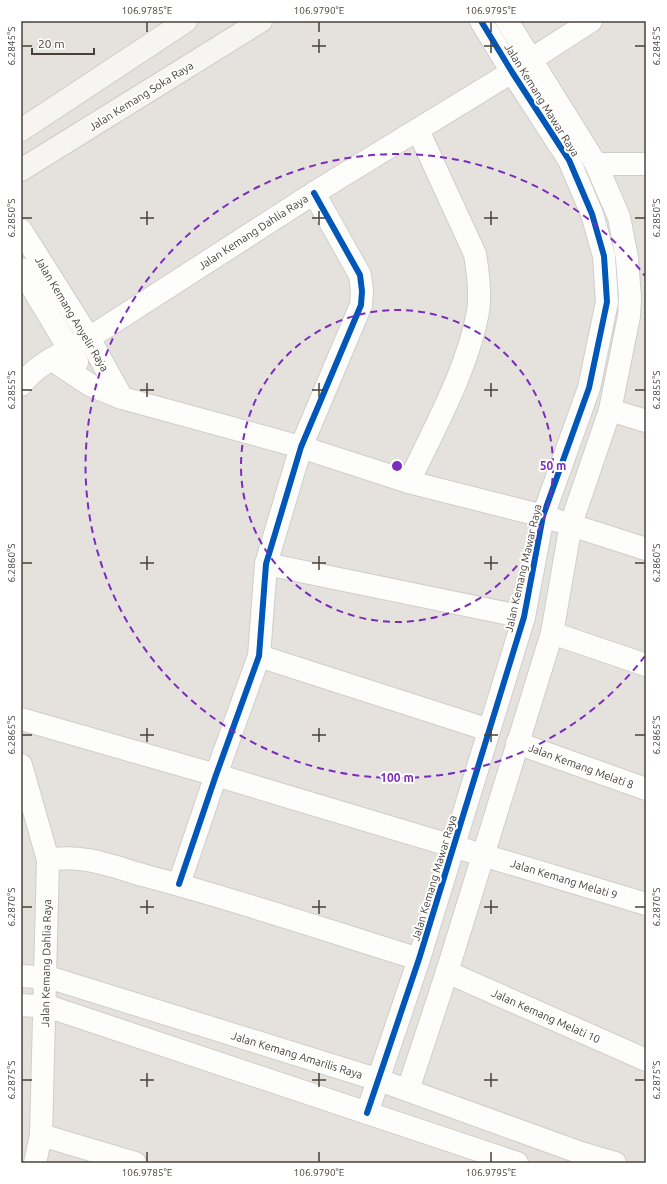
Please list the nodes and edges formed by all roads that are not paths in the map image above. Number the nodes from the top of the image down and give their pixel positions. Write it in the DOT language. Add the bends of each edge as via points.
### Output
graph roads {
  1 [pos="186,21"];
  2 [pos="261,21"];
  3 [pos="481,21"];
  4 [pos="508,21"];
  5 [pos="591,21"];
  6 [pos="531,60"];
  7 [pos="512,72"];
  8 [pos="21,130"];
  9 [pos="418,130"];
  10 [pos="596,164"];
  11 [pos="646,164"];
  12 [pos="21,170"];
  13 [pos="314,193"];
  14 [pos="21,230"];
  15 [pos="21,269"];
  16 [pos="638,298"];
  17 [pos="89,338"];
  18 [pos="60,355"];
  19 [pos="21,385"];
  20 [pos="122,398"];
  21 [pos="610,410"];
  22 [pos="646,421"];
  23 [pos="302,447"];
  24 [pos="409,482"];
  25 [pos="543,516"];
  26 [pos="571,524"];
  27 [pos="646,549"];
  28 [pos="266,564"];
  29 [pos="524,617"];
  30 [pos="552,633"];
  31 [pos="259,656"];
  32 [pos="646,665"];
  33 [pos="21,719"];
  34 [pos="489,730"];
  35 [pos="517,742"];
  36 [pos="21,765"];
  37 [pos="216,775"];
  38 [pos="646,789"];
  39 [pos="455,846"];
  40 [pos="482,855"];
  41 [pos="48,860"];
  42 [pos="179,884"];
  43 [pos="646,904"];
  44 [pos="419,959"];
  45 [pos="447,972"];
  46 [pos="21,976"];
  47 [pos="44,976"];
  48 [pos="21,1005"];
  49 [pos="45,1006"];
  50 [pos="646,1060"];
  51 [pos="379,1080"];
  52 [pos="408,1090"];
  53 [pos="367,1113"];
  54 [pos="42,1135"];
  55 [pos="580,1158"];
  56 [pos="606,1162"];
  57 [pos="34,1163"];
  58 [pos="135,1163"];
  59 [pos="517,1163"];
  1 -- 8 [label="street"];
  2 -- 12 [label="street, Jalan Kemang Soka Raya"];
  3 -- 7 [label="street, Jalan Kemang Mawar Raya"];
  4 -- 6 [label="street, Jalan Kemang Mawar Raya"];
  5 -- 6 [label="street, Jalan Kemang Dahlia Raya"];
  6 -- 7 [label="street, Jalan Kemang Dahlia Raya"];
  6 -- 10 [label="street, Jalan Kemang Mawar Raya"];
  7 -- 9 [label="street, Jalan Kemang Dahlia Raya"];
  7 -- 25 [label="street, Jalan Kemang Mawar Raya" via="569,160 592,214 604,256 607,302 589,388"];
  9 -- 13 [label="street, Jalan Kemang Dahlia Raya"];
  9 -- 24 [label="street" via="475,254 478,272 478,310 467,354"];
  10 -- 11 [label="street"];
  10 -- 16 [label="street, Jalan Kemang Mawar Raya" via="619,217"];
  13 -- 17 [label="street, Jalan Kemang Dahlia Raya"];
  13 -- 23 [label="street" via="360,275 362,291 361,305"];
  14 -- 17 [label="street, Jalan Kemang Anyelir Raya"];
  15 -- 18 [label="street, Jalan Kemang Anyelir Raya"];
  16 -- 21 [label="street, Jalan Kemang Mawar Raya" via="627,330"];
  17 -- 18 [label="street, Jalan Kemang Dahlia Raya"];
  17 -- 20 [label="street, Jalan Kemang Anyelir Raya"];
  18 -- 19 [label="street, Jalan Kemang Dahlia Raya"];
  18 -- 20 [label="street, Jalan Kemang Anyelir Raya" via="90,385"];
  20 -- 23 [label="street"];
  21 -- 22 [label="street"];
  21 -- 26 [label="street, Jalan Kemang Mawar Raya"];
  23 -- 24 [label="street"];
  23 -- 28 [label="street"];
  24 -- 25 [label="street"];
  25 -- 26 [label="street"];
  25 -- 29 [label="street, Jalan Kemang Mawar Raya"];
  26 -- 27 [label="street"];
  26 -- 30 [label="street, Jalan Kemang Mawar Raya"];
  28 -- 29 [label="street"];
  28 -- 31 [label="street"];
  29 -- 34 [label="street, Jalan Kemang Mawar Raya"];
  30 -- 32 [label="street"];
  30 -- 35 [label="street, Jalan Kemang Mawar Raya"];
  31 -- 34 [label="street"];
  31 -- 37 [label="street"];
  33 -- 37 [label="street, Jalan Kemang Melati 9"];
  34 -- 39 [label="street, Jalan Kemang Mawar Raya"];
  35 -- 38 [label="street, Jalan Kemang Melati 8"];
  35 -- 40 [label="street, Jalan Kemang Mawar Raya"];
  36 -- 41 [label="street, Jalan Kemang Dahlia Raya"];
  37 -- 39 [label="street, Jalan Kemang Melati 9"];
  37 -- 42 [label="street"];
  39 -- 40 [label="street, Jalan Kemang Melati 9"];
  39 -- 44 [label="street, Jalan Kemang Mawar Raya"];
  40 -- 43 [label="street, Jalan Kemang Melati 9"];
  40 -- 45 [label="street, Jalan Kemang Mawar Raya"];
  41 -- 42 [label="street" via="62,857 82,859"];
  41 -- 47 [label="street, Jalan Kemang Dahlia Raya"];
  42 -- 44 [label="street"];
  44 -- 51 [label="street, Jalan Kemang Mawar Raya"];
  45 -- 50 [label="street, Jalan Kemang Melati 10"];
  45 -- 52 [label="street, Jalan Kemang Mawar Raya"];
  46 -- 47 [label="street, Jalan Kemang Amarilis Raya"];
  47 -- 49 [label="street, Jalan Kemang Dahlia Raya"];
  47 -- 51 [label="street, Jalan Kemang Amarilis Raya"];
  48 -- 49 [label="street"];
  49 -- 53 [label="street"];
  49 -- 54 [label="street, Jalan Kemang Dahlia Raya"];
  51 -- 52 [label="street, Jalan Kemang Amarilis Raya"];
  51 -- 53 [label="street, Jalan Kemang Mawar Raya"];
  52 -- 55 [label="street, Jalan Kemang Amarilis Raya"];
  53 -- 59 [label="street"];
  54 -- 57 [label="street, Jalan Kemang Dahlia Raya"];
  54 -- 58 [label="street"];
  55 -- 56 [label="street, Jalan Kemang Amarilis Raya"];
}
